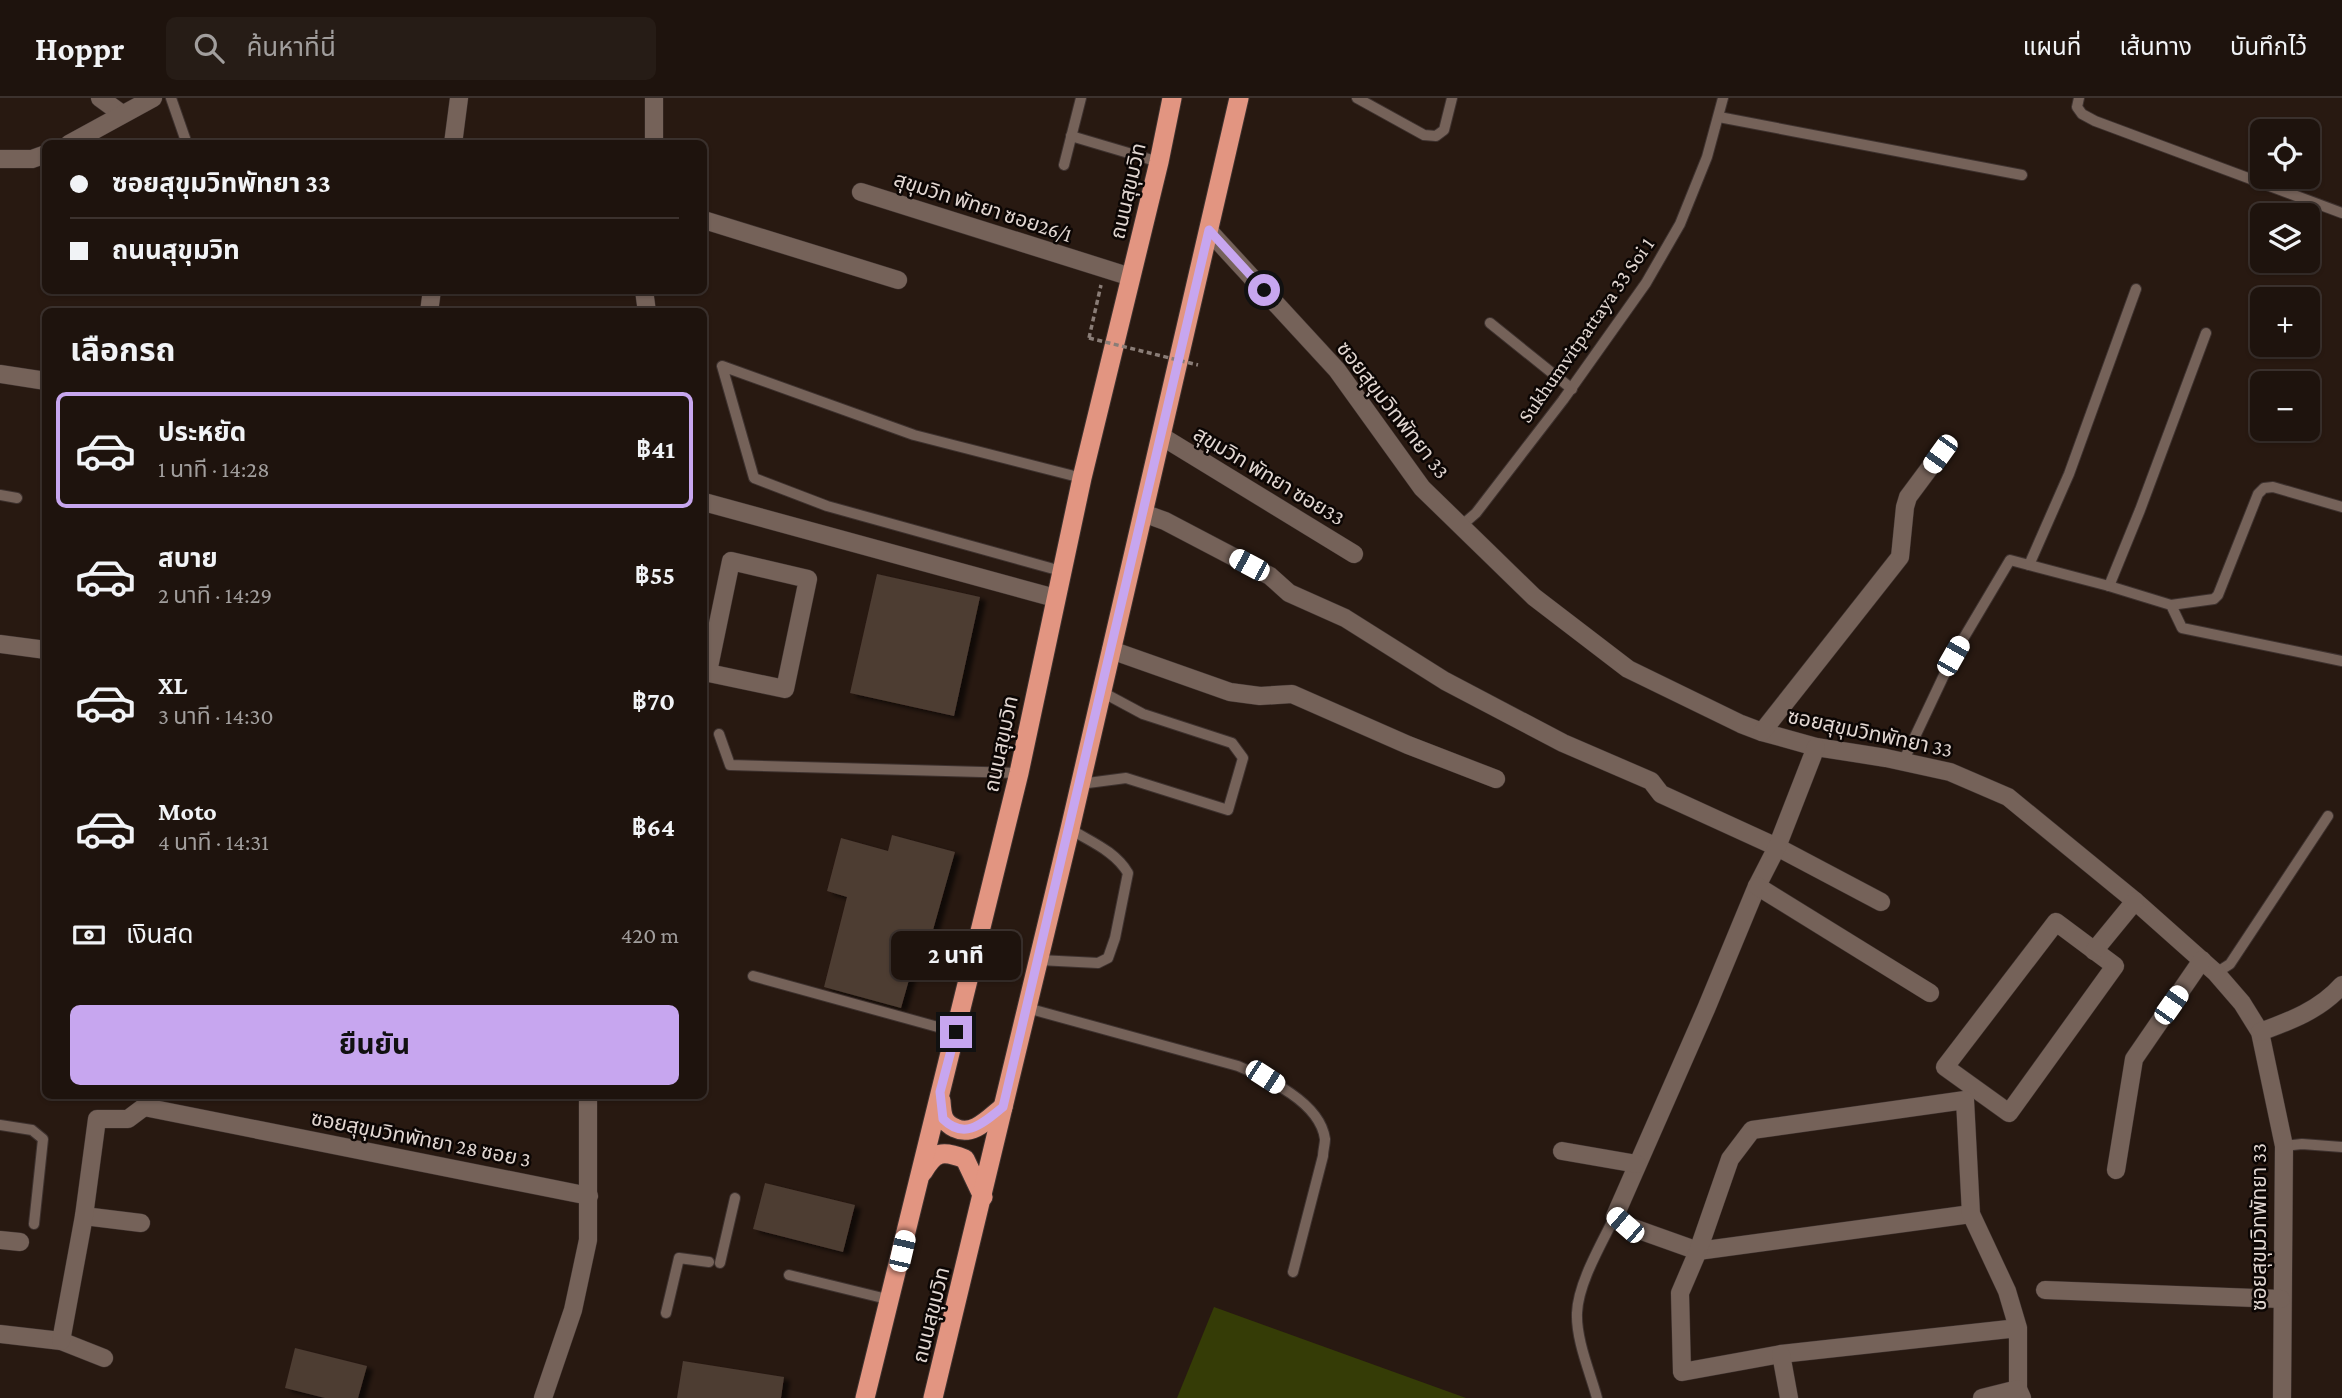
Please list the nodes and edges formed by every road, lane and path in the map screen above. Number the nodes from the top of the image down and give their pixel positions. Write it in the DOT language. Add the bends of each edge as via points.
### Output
graph roads {
  1 [pos="100,98"];
  2 [pos="153,98"];
  3 [pos="171,98"];
  4 [pos="459,98"];
  5 [pos="654,98"];
  6 [pos="1081,98"];
  7 [pos="1172,98"];
  8 [pos="1239,98"];
  9 [pos="1357,98"];
  10 [pos="1452,98"];
  11 [pos="1723,98"];
  12 [pos="2079,98"];
  13 [pos="122,114"];
  14 [pos="1719,117"];
  15 [pos="1072,136"];
  16 [pos="76,140"];
  17 [pos="186,140"];
  18 [pos="454,140"];
  19 [pos="654,140"];
  20 [pos="42,155"];
  21 [pos="0,159"];
  22 [pos="1159,162"];
  23 [pos="1064,165"];
  24 [pos="2022,175"];
  25 [pos="861,192"];
  26 [pos="2342,214"];
  27 [pos="707,221"];
  28 [pos="1209,230"];
  29 [pos="1105,270"];
  30 [pos="1131,277"];
  31 [pos="898,280"];
  32 [pos="2136,289"];
  33 [pos="1490,323"];
  34 [pos="2206,333"];
  35 [pos="1198,365"];
  36 [pos="0,374"];
  37 [pos="42,380"];
  38 [pos="1572,389"];
  39 [pos="1161,436"];
  40 [pos="1940,454"];
  41 [pos="1082,478"];
  42 [pos="0,495"];
  43 [pos="18,498"];
  44 [pos="707,503"];
  45 [pos="2342,507"];
  46 [pos="1143,513"];
  47 [pos="1461,526"];
  48 [pos="1354,554"];
  49 [pos="2029,565"];
  50 [pos="1061,571"];
  51 [pos="2109,586"];
  52 [pos="1055,598"];
  53 [pos="2171,606"];
  54 [pos="0,644"];
  55 [pos="42,649"];
  56 [pos="1111,650"];
  57 [pos="2342,661"];
  58 [pos="707,668"];
  59 [pos="707,672"];
  60 [pos="1102,692"];
  61 [pos="1762,732"];
  62 [pos="719,734"];
  63 [pos="1816,747"];
  64 [pos="1903,762"];
  65 [pos="1019,773"];
  66 [pos="1496,779"];
  67 [pos="1080,784"];
  68 [pos="2328,816"];
  69 [pos="1070,829"];
  70 [pos="1777,847"];
  71 [pos="1757,886"];
  72 [pos="2135,901"];
  73 [pos="1881,902"];
  74 [pos="2094,951"];
  75 [pos="1039,960"];
  76 [pos="2202,960"];
  77 [pos="2216,974"];
  78 [pos="753,976"];
  79 [pos="2342,985"];
  80 [pos="1930,993"];
  81 [pos="1027,1008"];
  82 [pos="956,1032"];
  83 [pos="2260,1032"];
  84 [pos="940,1092"];
  85 [pos="588,1099"];
  86 [pos="1003,1107"];
  87 [pos="0,1125"];
  88 [pos="2284,1146"];
  89 [pos="2342,1147"];
  90 [pos="1562,1151"];
  91 [pos="1637,1164"];
  92 [pos="2116,1170"];
  93 [pos="919,1178"];
  94 [pos="589,1196"];
  95 [pos="982,1197"];
  96 [pos="735,1198"];
  97 [pos="1971,1214"];
  98 [pos="84,1216"];
  99 [pos="1615,1216"];
  100 [pos="141,1223"];
  101 [pos="34,1224"];
  102 [pos="0,1240"];
  103 [pos="20,1242"];
  104 [pos="1698,1251"];
  105 [pos="1293,1272"];
  106 [pos="789,1275"];
  107 [pos="2045,1290"];
  108 [pos="2281,1299"];
  109 [pos="891,1300"];
  110 [pos="666,1313"];
  111 [pos="2018,1328"];
  112 [pos="0,1334"];
  113 [pos="61,1341"];
  114 [pos="1781,1354"];
  115 [pos="104,1358"];
  116 [pos="2020,1394"];
  117 [pos="543,1398"];
  118 [pos="865,1398"];
  119 [pos="933,1398"];
  120 [pos="1597,1398"];
  121 [pos="1789,1398"];
  122 [pos="1982,1398"];
  123 [pos="2282,1398"];
  1 -- 13 [label="street"];
  2 -- 13 [label="street"];
  3 -- 17 [label="lane"];
  4 -- 18 [label="street"];
  5 -- 19 [label="street"];
  6 -- 15 [label="lane"];
  7 -- 22 [label="highway, ถนนสุขุมวิท"];
  8 -- 28 [label="highway, ถนนสุขุมวิท"];
  9 -- 10 [label="lane" via="1424,135 1436,136 1444,130"];
  11 -- 14 [label="lane, Sukhumvitpattaya 33 Soi 1"];
  12 -- 26 [label="lane" via="2077,107 2095,121"];
  13 -- 16 [label="street"];
  14 -- 24 [label="lane"];
  14 -- 38 [label="lane, Sukhumvitpattaya 33 Soi 1" via="1680,225 1646,284"];
  15 -- 22 [label="lane"];
  15 -- 23 [label="lane"];
  20 -- 21 [label="street"];
  22 -- 30 [label="highway, ถนนสุขุมวิท"];
  25 -- 29 [label="street, สุขุมวิท พัทยา ซอย26/1"];
  27 -- 31 [label="street"];
  28 -- 39 [label="highway, ถนนสุขุมวิท"];
  28 -- 47 [label="street, ซอยสุขุมวิทพัทยา 33" via="1337,370 1422,488"];
  29 -- 30 [label="street, สุขุมวิท พัทยา ซอย26/1"];
  29 -- 35 [label="path, bridge" via="1089,338"];
  30 -- 41 [label="highway, ถนนสุขุมวิท"];
  32 -- 49 [label="lane" via="2069,474"];
  33 -- 38 [label="lane"];
  34 -- 51 [label="lane"];
  36 -- 37 [label="street"];
  38 -- 47 [label="lane, Sukhumvitpattaya 33 Soi 1"];
  39 -- 46 [label="highway, ถนนสุขุมวิท"];
  39 -- 48 [label="street, สุขุมวิท พัทยา ซอย33"];
  40 -- 61 [label="street" via="1908,497 1900,556"];
  41 -- 50 [label="highway, ถนนสุขุมวิท"];
  41 -- 50 [label="lane" via="914,435 722,366 754,478 827,506"];
  42 -- 43 [label="lane"];
  44 -- 52 [label="street"];
  45 -- 53 [label="lane" via="2264,488 2218,595"];
  46 -- 56 [label="highway, ถนนสุขุมวิท"];
  46 -- 70 [label="street" via="1270,576 1289,593 1345,618 1445,681 1563,743 1651,781 1661,794"];
  47 -- 61 [label="street, ซอยสุขุมวิทพัทยา 33" via="1534,597 1628,669"];
  49 -- 51 [label="lane"];
  49 -- 64 [label="lane" via="2010,560 1953,656"];
  50 -- 52 [label="highway, ถนนสุขุมวิท"];
  51 -- 53 [label="lane"];
  52 -- 65 [label="highway, ถนนสุขุมวิท"];
  53 -- 57 [label="lane" via="2182,628"];
  54 -- 55 [label="street"];
  56 -- 60 [label="highway, ถนนสุขุมวิท"];
  56 -- 66 [label="street" via="1230,692 1292,694"];
  58 -- 59 [label="street" via="731,561 808,579 785,689"];
  60 -- 67 [label="highway, ถนนสุขุมวิท"];
  60 -- 67 [label="lane" via="1143,714 1232,743 1244,758 1228,810 1126,778"];
  61 -- 63 [label="street, ซอยสุขุมวิทพัทยา 33"];
  62 -- 65 [label="lane" via="730,765"];
  63 -- 64 [label="street, ซอยสุขุมวิทพัทยา 33"];
  63 -- 70 [label="street"];
  64 -- 72 [label="street, ซอยสุขุมวิทพัทยา 33" via="1950,772 2008,797"];
  65 -- 82 [label="highway, ถนนสุขุมวิท"];
  67 -- 69 [label="highway, ถนนสุขุมวิท"];
  68 -- 77 [label="lane" via="2230,964"];
  69 -- 75 [label="highway, ถนนสุขุมวิท"];
  69 -- 75 [label="lane" via="1112,853 1128,873 1115,938 1108,958 1098,963"];
  70 -- 71 [label="street"];
  70 -- 73 [label="street"];
  71 -- 80 [label="street"];
  71 -- 91 [label="street"];
  72 -- 74 [label="street"];
  72 -- 76 [label="street, ซอยสุขุมวิทพัทยา 33"];
  74 -- 74 [label="street" via="2056,922 1945,1067 2009,1114 2115,966"];
  75 -- 81 [label="highway, ถนนสุขุมวิท"];
  76 -- 77 [label="street, ซอยสุขุมวิทพัทยา 33"];
  76 -- 92 [label="street" via="2134,1059"];
  77 -- 83 [label="street, ซอยสุขุมวิทพัทยา 33"];
  78 -- 82 [label="lane"];
  79 -- 83 [label="street" via="2314,1009"];
  81 -- 86 [label="highway, ถนนสุขุมวิท"];
  81 -- 105 [label="lane" via="1238,1066 1265,1077 1309,1109 1325,1139"];
  82 -- 84 [label="highway, ถนนสุขุมวิท"];
  83 -- 88 [label="street, ซอยสุขุมวิทพัทยา 33"];
  84 -- 86 [label="highway" via="943,1119 961,1131 972,1130"];
  84 -- 93 [label="highway, ถนนสุขุมวิท"];
  85 -- 94 [label="street"];
  86 -- 95 [label="highway, ถนนสุขุมวิท"];
  87 -- 101 [label="lane" via="32,1129 43,1139"];
  88 -- 89 [label="lane"];
  88 -- 108 [label="street, ซอยสุขุมวิทพัทยา 33"];
  90 -- 91 [label="street"];
  91 -- 99 [label="street"];
  93 -- 95 [label="highway" via="931,1158 952,1154 965,1159"];
  93 -- 109 [label="highway, ถนนสุขุมวิท"];
  94 -- 98 [label="street, ซอยสุขุมวิทพัทยา 28 ซอย 3" via="139,1103 128,1119 97,1119"];
  94 -- 117 [label="street" via="588,1241 573,1310"];
  95 -- 119 [label="highway, ถนนสุขุมวิท"];
  96 -- 110 [label="lane" via="715,1263 679,1258"];
  97 -- 104 [label="street"];
  97 -- 104 [label="street" via="1965,1101 1752,1130 1730,1158"];
  97 -- 111 [label="street" via="2007,1291"];
  98 -- 100 [label="street"];
  98 -- 113 [label="street, ซอยสุขุมวิทพัทยา 28 ซอย 3"];
  99 -- 104 [label="street" via="1625,1225"];
  99 -- 120 [label="lane" via="1582,1290 1577,1313"];
  102 -- 103 [label="street"];
  104 -- 114 [label="street" via="1680,1293 1682,1372"];
  106 -- 109 [label="lane"];
  107 -- 108 [label="street"];
  108 -- 123 [label="street, ซอยสุขุมวิทพัทยา 33"];
  109 -- 118 [label="highway, ถนนสุขุมวิท"];
  111 -- 114 [label="street"];
  111 -- 116 [label="street"];
  112 -- 113 [label="street"];
  113 -- 115 [label="street"];
  114 -- 121 [label="street"];
  116 -- 122 [label="street"];
}
